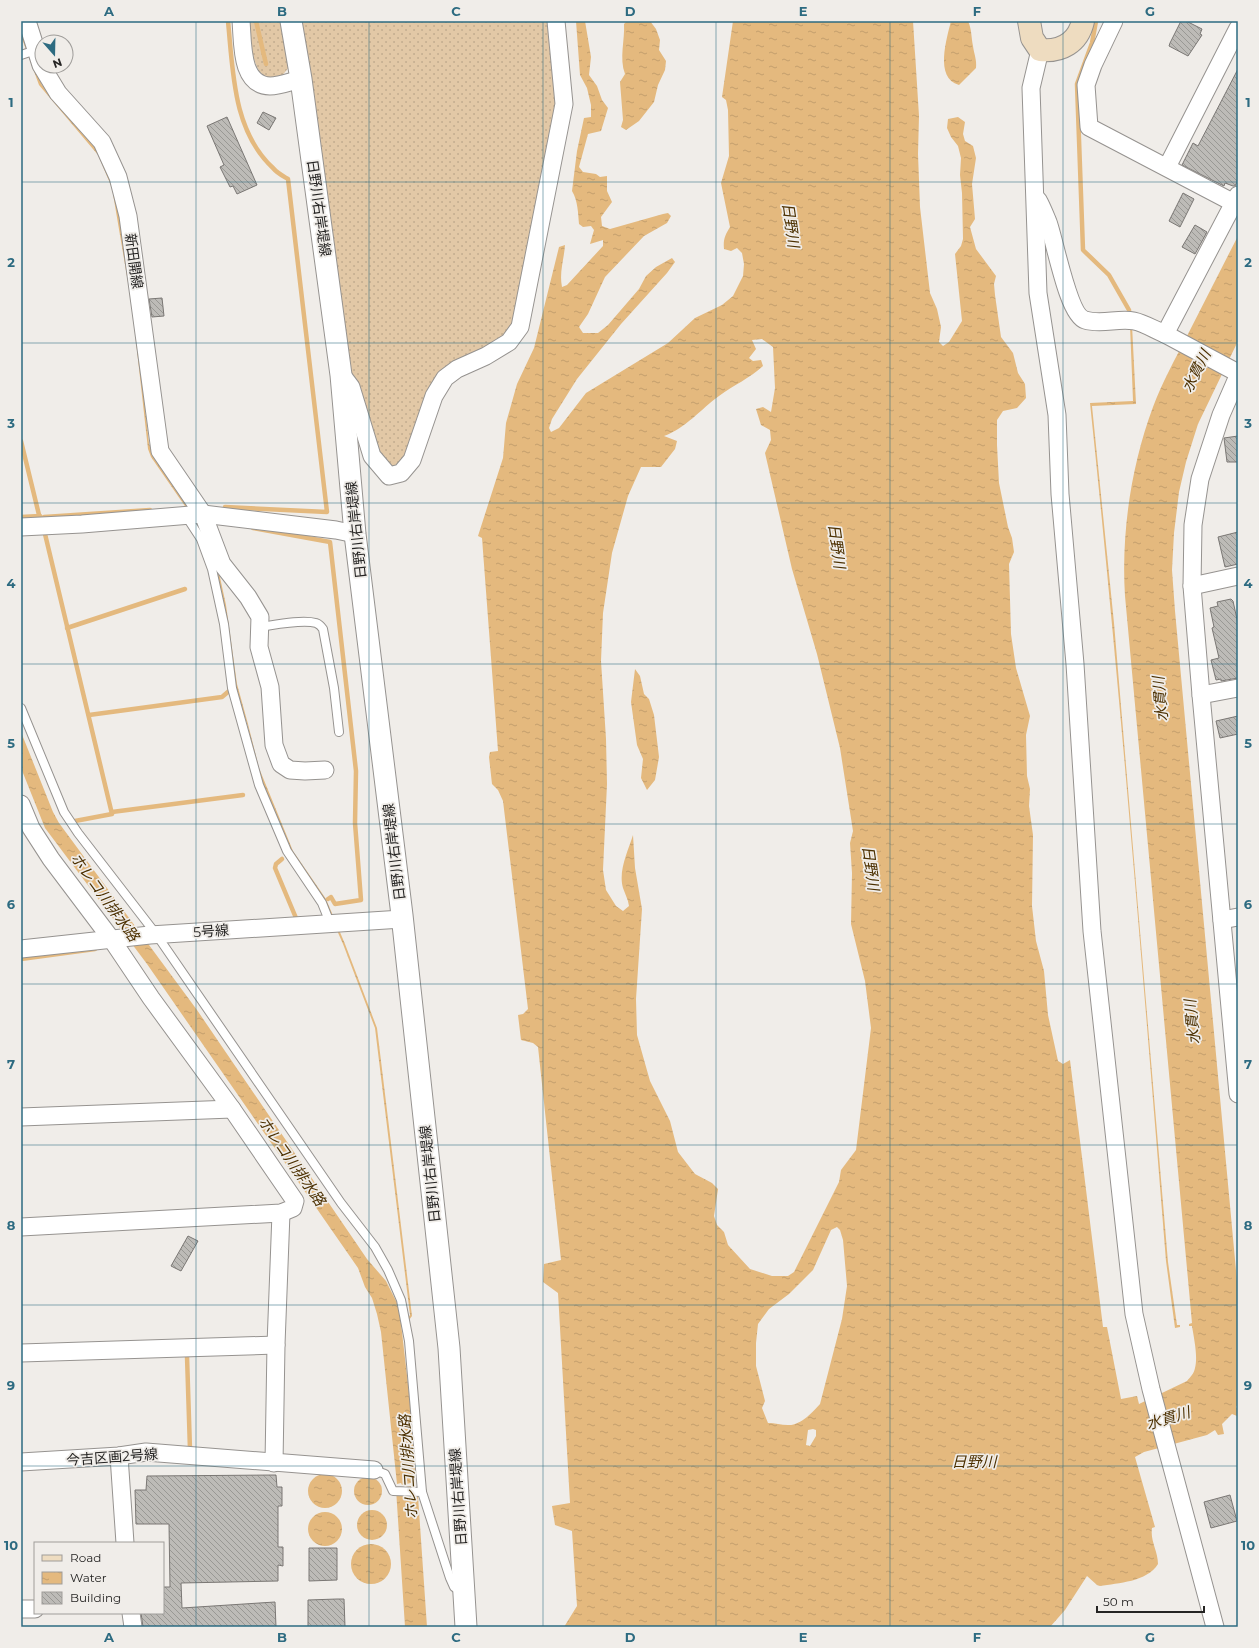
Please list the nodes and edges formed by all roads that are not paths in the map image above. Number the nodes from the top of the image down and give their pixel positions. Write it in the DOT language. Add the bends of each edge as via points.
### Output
graph roads {
  1 [pos="27,21"];
  2 [pos="240,21"];
  3 [pos="291,21"];
  4 [pos="556,21"];
  5 [pos="1029,21"];
  6 [pos="1083,21"];
  7 [pos="1114,21"];
  8 [pos="1238,28"];
  9 [pos="1040,50"];
  10 [pos="29,53"];
  11 [pos="301,79"];
  12 [pos="1167,167"];
  13 [pos="1035,192"];
  14 [pos="1236,199"];
  15 [pos="1171,338"];
  16 [pos="1236,373"];
  17 [pos="341,375"];
  18 [pos="203,514"];
  19 [pos="185,515"];
  20 [pos="21,527"];
  21 [pos="355,534"];
  22 [pos="1238,576"];
  23 [pos="1192,586"];
  24 [pos="260,627"];
  25 [pos="1238,688"];
  26 [pos="1201,695"];
  27 [pos="21,708"];
  28 [pos="339,732"];
  29 [pos="325,770"];
  30 [pos="21,804"];
  31 [pos="402,919"];
  32 [pos="1230,919"];
  33 [pos="330,923"];
  34 [pos="153,934"];
  35 [pos="116,939"];
  36 [pos="21,950"];
  37 [pos="1236,1054"];
  38 [pos="1238,1094"];
  39 [pos="232,1109"];
  40 [pos="21,1117"];
  41 [pos="281,1213"];
  42 [pos="21,1227"];
  43 [pos="276,1345"];
  44 [pos="21,1353"];
  45 [pos="119,1456"];
  46 [pos="21,1462"];
  47 [pos="274,1463"];
  48 [pos="374,1470"];
  49 [pos="422,1492"];
  50 [pos="126,1542"];
  51 [pos="464,1593"];
  52 [pos="21,1609"];
  53 [pos="34,1609"];
  54 [pos="131,1614"];
  55 [pos="132,1627"];
  56 [pos="466,1627"];
  57 [pos="1215,1627"];
  1 -- 10 [label="street, 新田開線"];
  2 -- 11 [label="street" via="246,64 250,75 258,83 271,86"];
  3 -- 11 [label="street, 日野川右岸堤線"];
  4 -- 17 [label="street" via="564,104 520,327 509,342 457,369 446,378 434,396 412,460 401,473 389,476 372,456 351,387"];
  5 -- 9 [label="main road" via="1032,38"];
  6 -- 9 [label="main road" via="1074,40 1068,45 1054,51"];
  7 -- 12 [label="street" via="1086,85 1089,127"];
  8 -- 12 [label="street"];
  9 -- 13 [label="street" via="1031,88"];
  10 -- 18 [label="street, 新田開線" via="41,65 58,93 102,142 118,177 128,216 160,451"];
  11 -- 17 [label="street, 日野川右岸堤線"];
  12 -- 14 [label="street"];
  13 -- 15 [label="street" via="1048,223 1058,261 1078,317 1091,322 1134,321"];
  13 -- 57 [label="street" via="1038,293 1057,415 1060,494 1075,664 1092,931 1134,1314 1168,1455"];
  14 -- 15 [label="street"];
  15 -- 16 [label="street"];
  16 -- 23 [label="street" via="1200,480 1192,525"];
  17 -- 21 [label="street, 日野川右岸堤線"];
  18 -- 19 [label="street"];
  18 -- 21 [label="street"];
  18 -- 24 [label="street, 新田開線" via="222,564 248,597 260,617"];
  19 -- 20 [label="street"];
  19 -- 33 [label="lane" via="201,539 212,569 224,624 232,688 259,785 287,851 322,903"];
  21 -- 31 [label="street, 日野川右岸堤線"];
  22 -- 23 [label="street"];
  23 -- 26 [label="street"];
  24 -- 28 [label="lane" via="313,623 323,629"];
  24 -- 29 [label="street, 新田開線" via="259,647 270,687 274,745 280,764 290,770"];
  25 -- 26 [label="street"];
  26 -- 32 [label="street"];
  27 -- 34 [label="lane" via="64,812"];
  30 -- 35 [label="street" via="31,828 51,859"];
  31 -- 33 [label="street, 5号線"];
  31 -- 51 [label="street, 日野川右岸堤線" via="449,1348"];
  32 -- 37 [label="street"];
  33 -- 34 [label="street, 5号線"];
  34 -- 35 [label="street, 5号線"];
  34 -- 49 [label="lane" via="388,1270 401,1300 409,1341"];
  35 -- 36 [label="street, 5号線"];
  35 -- 39 [label="street" via="151,998"];
  37 -- 38 [label="street"];
  39 -- 40 [label="street"];
  39 -- 41 [label="street" via="295,1201 293,1208"];
  41 -- 42 [label="street"];
  41 -- 43 [label="street"];
  43 -- 44 [label="street"];
  43 -- 47 [label="street"];
  45 -- 46 [label="street, 今吉区画2号線"];
  45 -- 47 [label="street, 今吉区画2号線" via="146,1452"];
  45 -- 50 [label="street"];
  47 -- 48 [label="street, 今吉区画2号線"];
  48 -- 49 [label="lane" via="385,1474 393,1491"];
  49 -- 51 [label="lane" via="450,1578 454,1587"];
  51 -- 56 [label="street, 日野川右岸堤線"];
  52 -- 53 [label="street"];
  54 -- 55 [label="street"];
}
